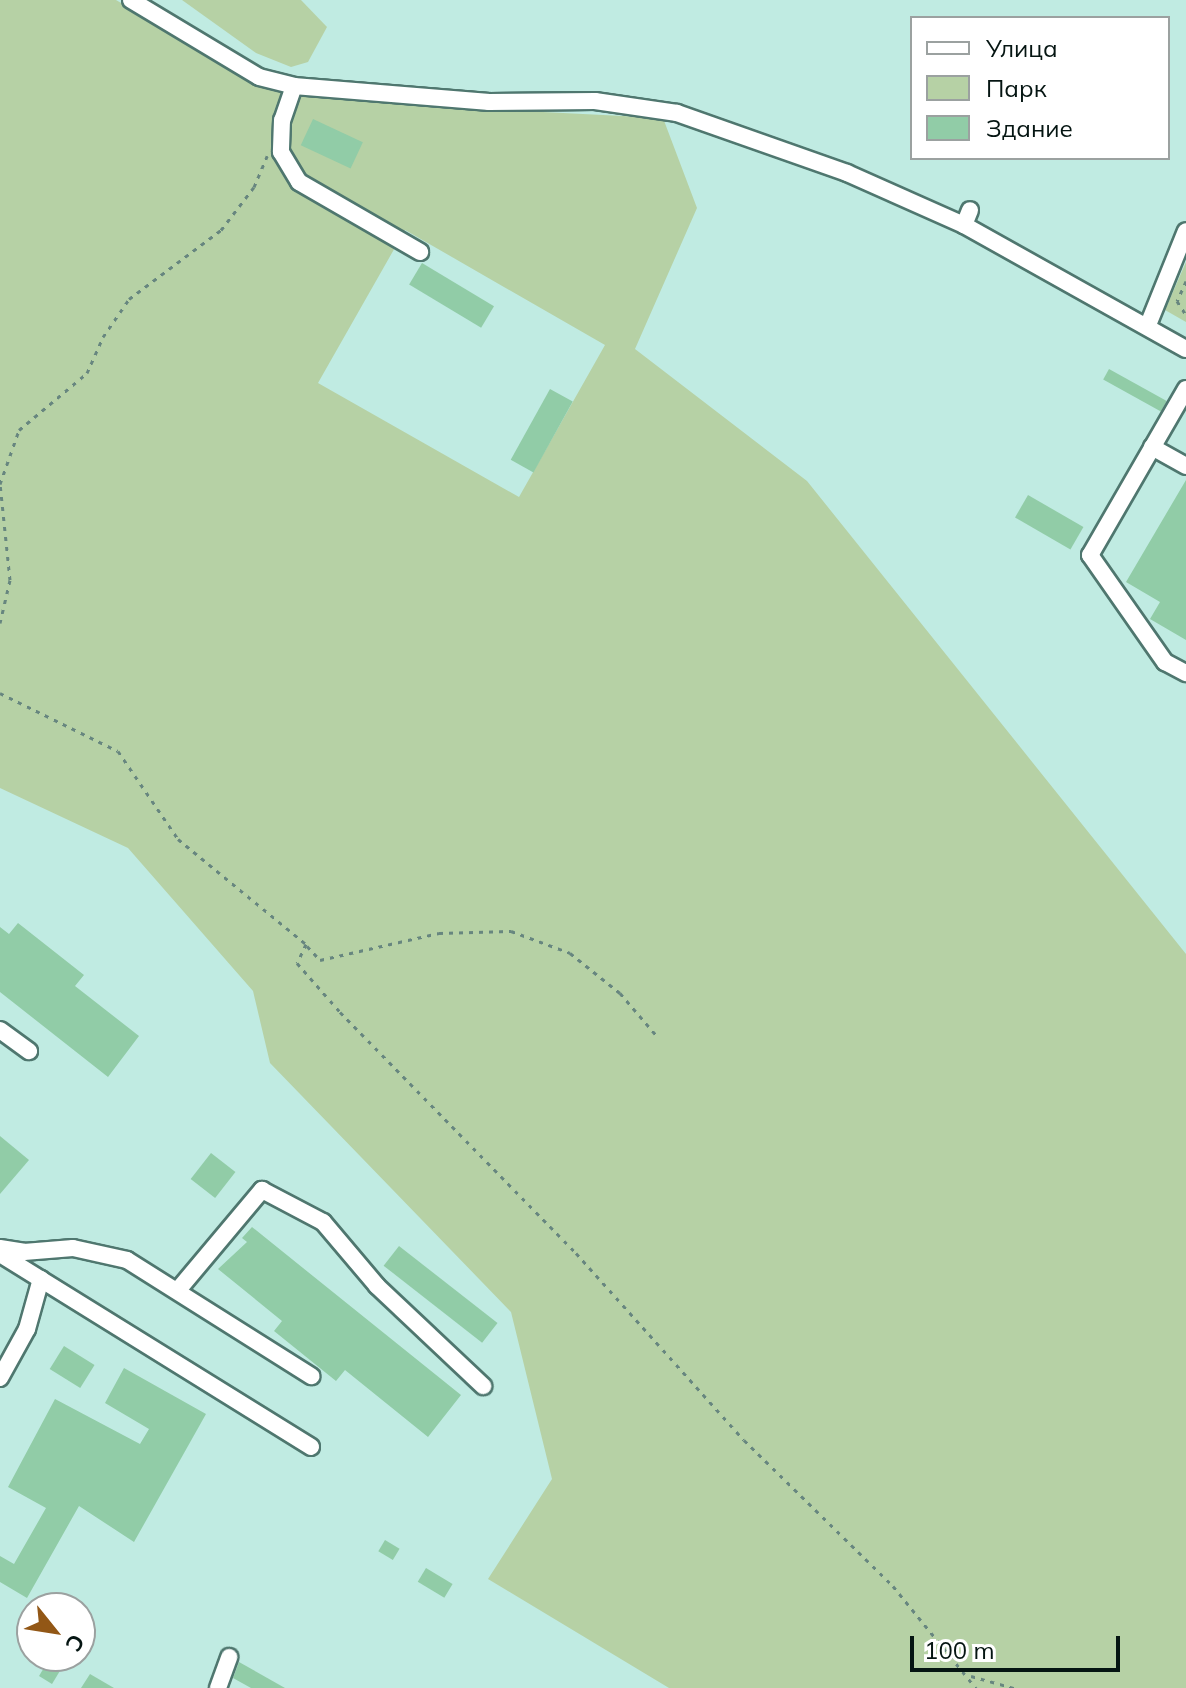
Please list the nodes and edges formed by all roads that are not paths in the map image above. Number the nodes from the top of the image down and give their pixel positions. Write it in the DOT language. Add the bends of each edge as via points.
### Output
graph roads {
  1 [pos="131,0"];
  2 [pos="294,86"];
  3 [pos="1186,231"];
  4 [pos="420,252"];
  5 [pos="1148,325"];
  6 [pos="1186,349"];
  7 [pos="1186,389"];
  8 [pos="1152,447"];
  9 [pos="1186,466"];
  10 [pos="1186,673"];
  11 [pos="0,1030"];
  12 [pos="29,1051"];
  13 [pos="0,1251"];
  14 [pos="41,1279"];
  15 [pos="178,1290"];
  16 [pos="311,1376"];
  17 [pos="0,1378"];
  18 [pos="483,1386"];
  19 [pos="311,1447"];
  20 [pos="229,1657"];
  21 [pos="218,1688"];
  1 -- 2 [label="lane" via="259,77"];
  2 -- 4 [label="lane" via="282,120 281,152 299,182"];
  2 -- 5 [label="lane" via="489,102 595,101 677,113 967,218"];
  3 -- 5 [label="lane"];
  5 -- 6 [label="lane"];
  7 -- 8 [label="lane"];
  8 -- 9 [label="lane"];
  8 -- 10 [label="lane" via="1090,555 1165,662"];
  11 -- 12 [label="lane"];
  13 -- 14 [label="lane"];
  13 -- 15 [label="lane" via="111,1254"];
  14 -- 17 [label="lane" via="27,1329"];
  14 -- 19 [label="lane"];
  15 -- 16 [label="lane"];
  15 -- 18 [label="lane" via="262,1190 323,1222 377,1286"];
  20 -- 21 [label="lane"];
}
